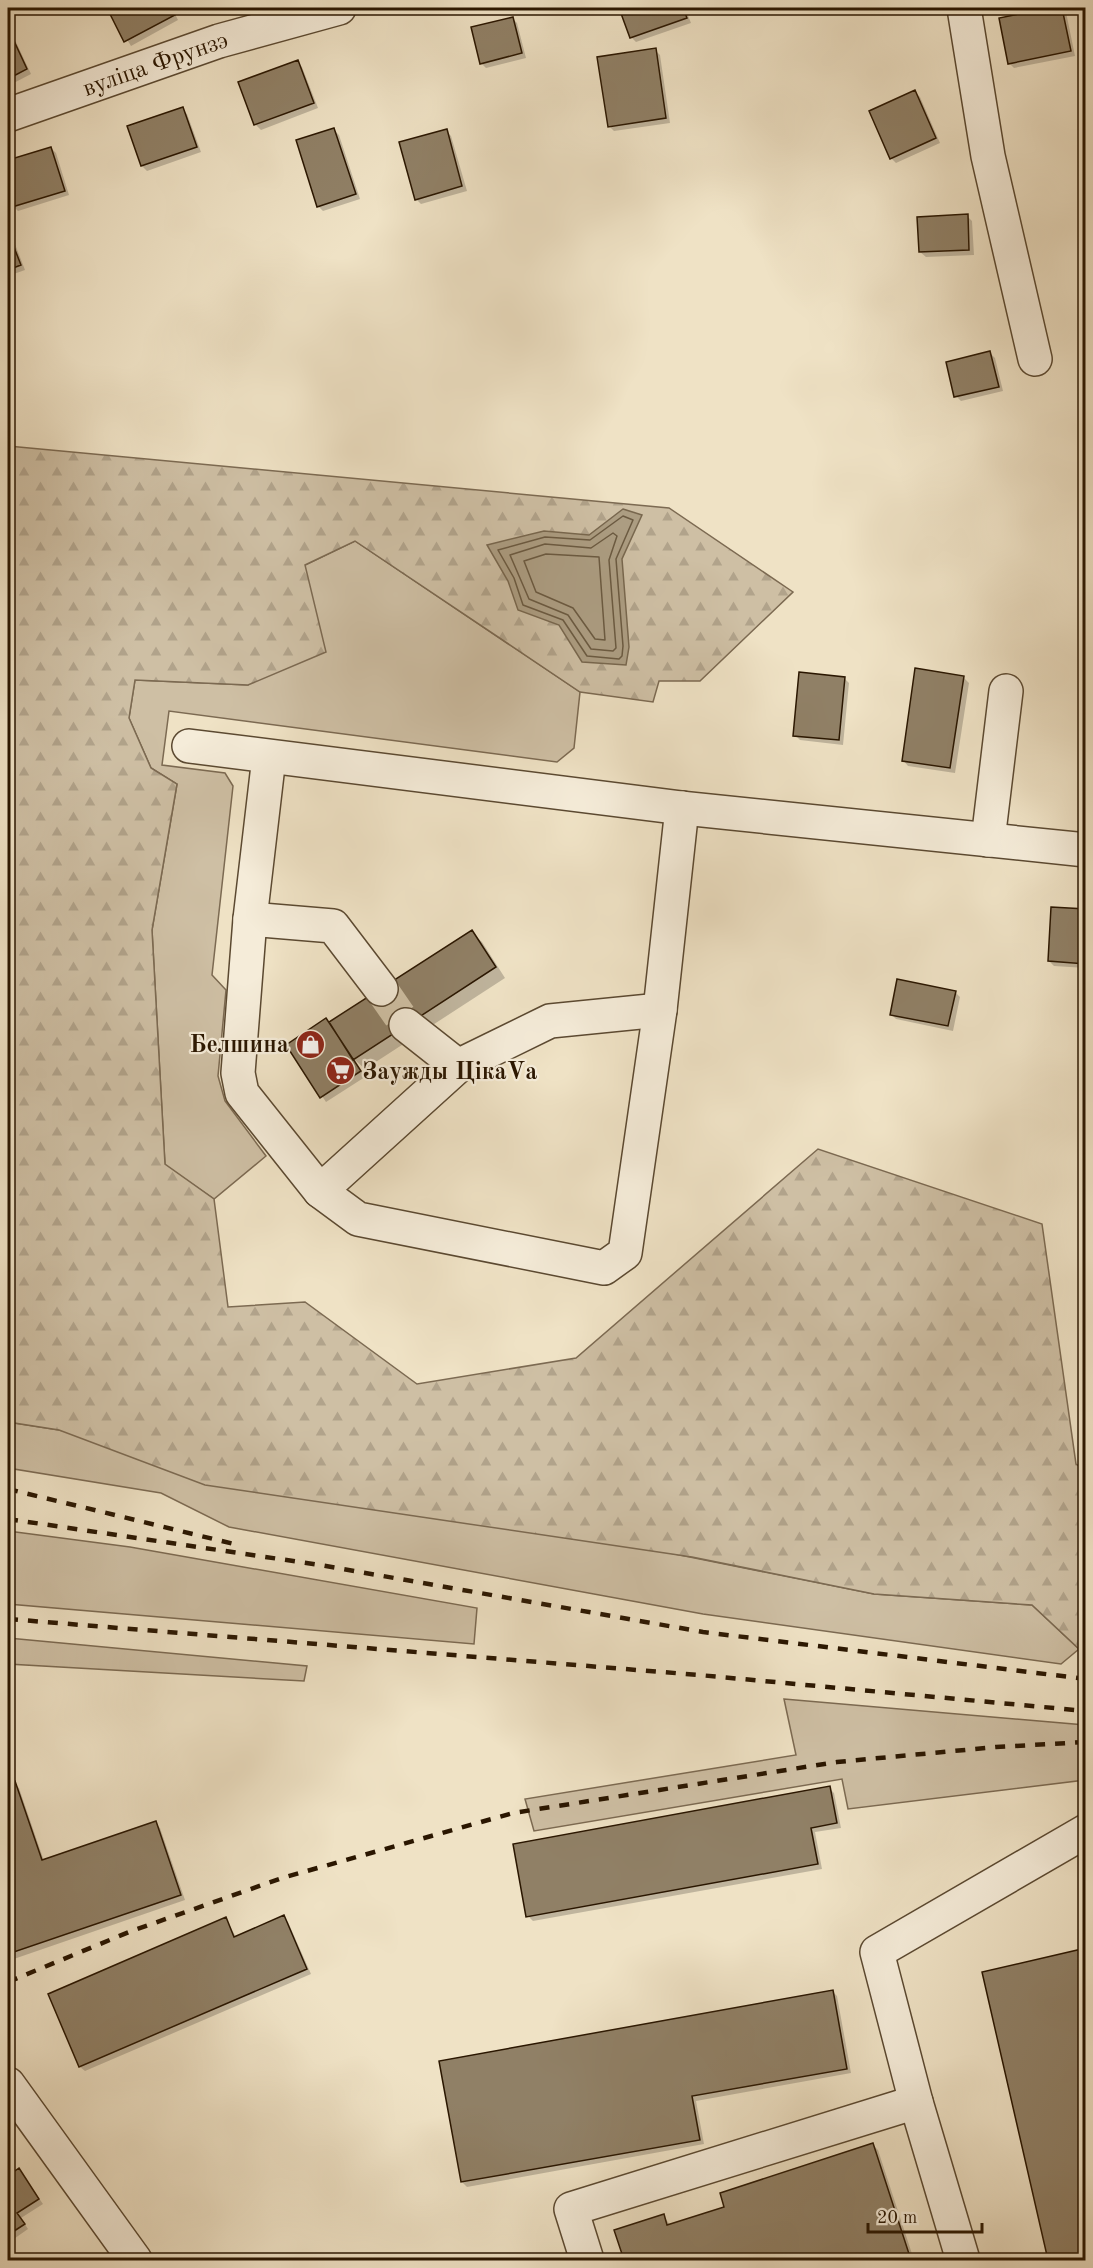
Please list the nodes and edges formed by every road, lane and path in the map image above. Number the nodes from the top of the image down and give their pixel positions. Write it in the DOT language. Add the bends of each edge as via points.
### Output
graph roads {
  1 [pos="339,8"];
  2 [pos="964,8"];
  3 [pos="8,115"];
  4 [pos="1035,358"];
  5 [pos="1006,691"];
  6 [pos="189,746"];
  7 [pos="269,757"];
  8 [pos="682,808"];
  9 [pos="988,840"];
  10 [pos="1086,850"];
  11 [pos="250,919"];
  12 [pos="381,989"];
  13 [pos="660,1010"];
  14 [pos="406,1025"];
  15 [pos="458,1066"];
  16 [pos="320,1191"];
  17 [pos="1086,1831"];
  18 [pos="8,2084"];
  19 [pos="916,2102"];
  20 [pos="135,2260"];
  21 [pos="587,2260"];
  22 [pos="963,2260"];
  1 -- 3 [label="street, вуліца Фрунзэ" via="219,41"];
  2 -- 4 [label="street" via="988,156"];
  5 -- 9 [label="street"];
  6 -- 7 [label="street"];
  7 -- 8 [label="street"];
  7 -- 11 [label="street"];
  8 -- 9 [label="street"];
  8 -- 13 [label="street"];
  9 -- 10 [label="street"];
  11 -- 12 [label="street" via="333,926"];
  11 -- 16 [label="street" via="237,1073 242,1093"];
  13 -- 15 [label="street" via="550,1021"];
  13 -- 16 [label="street" via="625,1253 604,1268 358,1219"];
  14 -- 15 [label="street"];
  15 -- 16 [label="street"];
  17 -- 19 [label="street" via="877,1952"];
  18 -- 20 [label="street"];
  19 -- 21 [label="street" via="571,2209"];
  19 -- 22 [label="street"];
}
